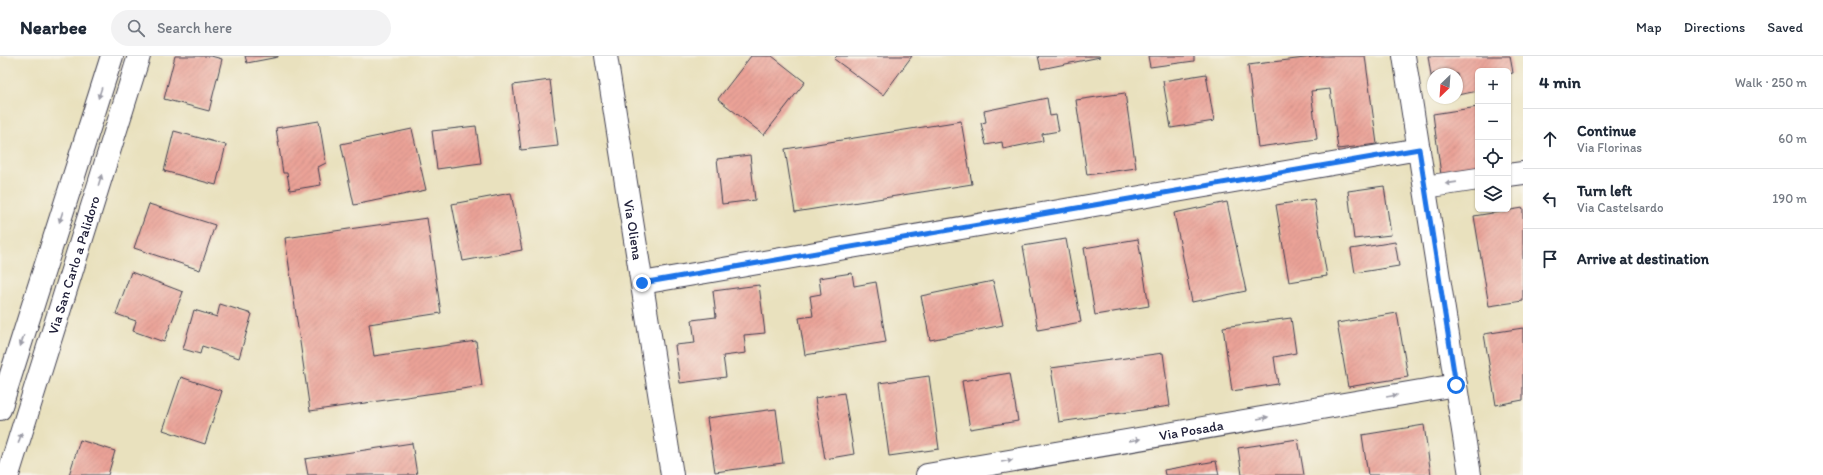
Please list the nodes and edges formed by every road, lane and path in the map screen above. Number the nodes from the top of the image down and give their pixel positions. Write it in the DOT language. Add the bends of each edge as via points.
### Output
graph roads {
  1 [pos="112,56"];
  2 [pos="139,56"];
  3 [pos="606,56"];
  4 [pos="1404,56"];
  5 [pos="1419,149"];
  6 [pos="1523,173"];
  7 [pos="1511,175"];
  8 [pos="1475,179"];
  9 [pos="1424,187"];
  10 [pos="642,283"];
  11 [pos="1456,385"];
  12 [pos="0,409"];
  13 [pos="8,475"];
  14 [pos="672,475"];
  15 [pos="927,475"];
  16 [pos="1470,475"];
  1 -- 12 [label="street, Via San Carlo a Palidoro, one-way"];
  13 -- 2 [label="street, Via San Carlo a Palidoro, one-way"];
  3 -- 10 [label="street, Via Oliena"];
  4 -- 5 [label="street"];
  5 -- 9 [label="street"];
  5 -- 10 [label="street"];
  6 -- 7 [label="street"];
  8 -- 9 [label="street, one-way"];
  9 -- 11 [label="street"];
  10 -- 14 [label="street, Via Oliena"];
  15 -- 11 [label="street, Via Posada, one-way"];
  11 -- 16 [label="street"];
}
